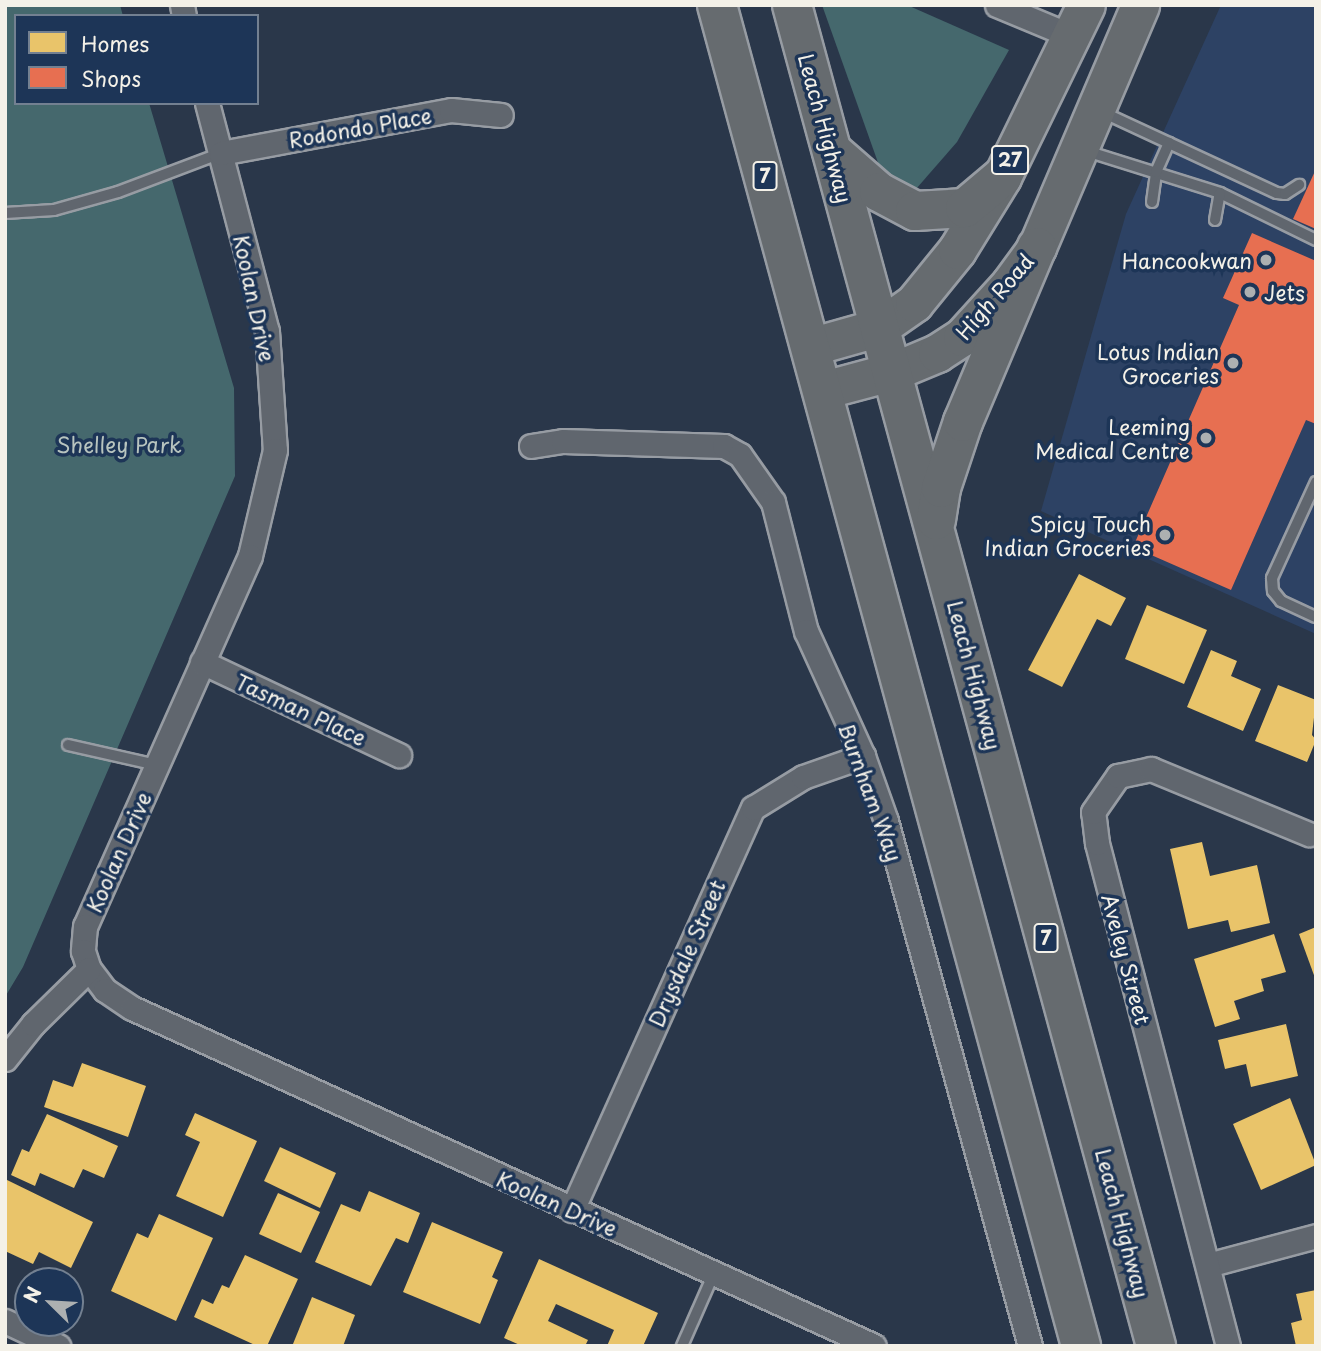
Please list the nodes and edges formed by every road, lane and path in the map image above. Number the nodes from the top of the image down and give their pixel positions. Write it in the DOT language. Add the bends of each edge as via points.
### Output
graph roads {
  1 [pos="717,5"];
  2 [pos="792,5"];
  3 [pos="997,5"];
  4 [pos="1140,5"];
  5 [pos="1078,20"];
  6 [pos="208,105"];
  7 [pos="1094,109"];
  8 [pos="501,115"];
  9 [pos="1169,143"];
  10 [pos="1077,148"];
  11 [pos="832,150"];
  12 [pos="221,153"];
  13 [pos="1156,172"];
  14 [pos="1003,177"];
  15 [pos="1299,185"];
  16 [pos="1220,193"];
  17 [pos="1152,202"];
  18 [pos="5,213"];
  19 [pos="1215,220"];
  20 [pos="1316,240"];
  21 [pos="1037,247"];
  22 [pos="880,327"];
  23 [pos="813,346"];
  24 [pos="894,371"];
  25 [pos="823,390"];
  26 [pos="531,446"];
  27 [pos="1316,482"];
  28 [pos="935,530"];
  29 [pos="1316,617"];
  30 [pos="202,662"];
  31 [pos="68,745"];
  32 [pos="399,755"];
  33 [pos="863,756"];
  34 [pos="157,765"];
  35 [pos="1309,834"];
  36 [pos="89,969"];
  37 [pos="5,1059"];
  38 [pos="572,1210"];
  39 [pos="1316,1236"];
  40 [pos="1208,1265"];
  41 [pos="714,1273"];
  42 [pos="5,1321"];
  43 [pos="58,1346"];
  44 [pos="682,1346"];
  45 [pos="874,1346"];
  46 [pos="1030,1346"];
  47 [pos="1081,1346"];
  48 [pos="1156,1346"];
  49 [pos="1228,1346"];
  1 -- 23 [label="highway, 7"];
  2 -- 11 [label="highway, Leach Highway / 7"];
  3 -- 5 [label="street"];
  4 -- 7 [label="main road, High Road"];
  5 -- 14 [label="main road, 27"];
  6 -- 12 [label="street, Koolan Drive"];
  7 -- 9 [label="lane"];
  7 -- 10 [label="main road, High Road"];
  8 -- 12 [label="street, Rodondo Place" via="451,110"];
  9 -- 13 [label="lane"];
  9 -- 15 [label="lane" via="1276,193 1285,194"];
  10 -- 13 [label="lane"];
  10 -- 21 [label="main road, High Road"];
  11 -- 14 [label="highway, 27" via="879,192 915,211 965,208"];
  11 -- 22 [label="highway, Leach Highway / 7"];
  12 -- 18 [label="lane" via="56,215"];
  12 -- 30 [label="street, Koolan Drive" via="267,331 275,450 250,556"];
  13 -- 16 [label="lane"];
  13 -- 17 [label="lane"];
  14 -- 22 [label="main road, 27" via="957,250 914,303"];
  16 -- 19 [label="lane"];
  16 -- 20 [label="lane"];
  21 -- 24 [label="main road, High Road" via="962,337"];
  21 -- 28 [label="highway" via="964,422 941,488"];
  22 -- 23 [label="main road, 27"];
  22 -- 24 [label="highway, Leach Highway / 7"];
  23 -- 25 [label="highway, 7"];
  24 -- 25 [label="main road, High Road"];
  24 -- 28 [label="highway, Leach Highway / 7"];
  25 -- 47 [label="highway, 7"];
  26 -- 33 [label="street, Burnham Way" via="562,441 705,443 740,455 773,502 806,631"];
  27 -- 29 [label="lane" via="1272,578 1273,591 1281,601"];
  28 -- 48 [label="highway, Leach Highway / 7"];
  30 -- 32 [label="street, Tasman Place"];
  30 -- 34 [label="street, Koolan Drive"];
  31 -- 34 [label="lane"];
  33 -- 38 [label="street, Drysdale Street" via="803,777 753,808"];
  33 -- 46 [label="street, Burnham Way" via="890,835"];
  34 -- 36 [label="street, Koolan Drive" via="85,926 83,951"];
  35 -- 40 [label="street, Aveley Street" via="1151,769 1118,776 1093,811 1097,843"];
  36 -- 37 [label="street"];
  36 -- 38 [label="street, Koolan Drive" via="105,990 132,1008"];
  38 -- 41 [label="street, Koolan Drive"];
  39 -- 40 [label="street"];
  40 -- 49 [label="street, Aveley Street"];
  41 -- 44 [label="lane"];
  41 -- 45 [label="street, Koolan Drive"];
  42 -- 43 [label="street"];
}
